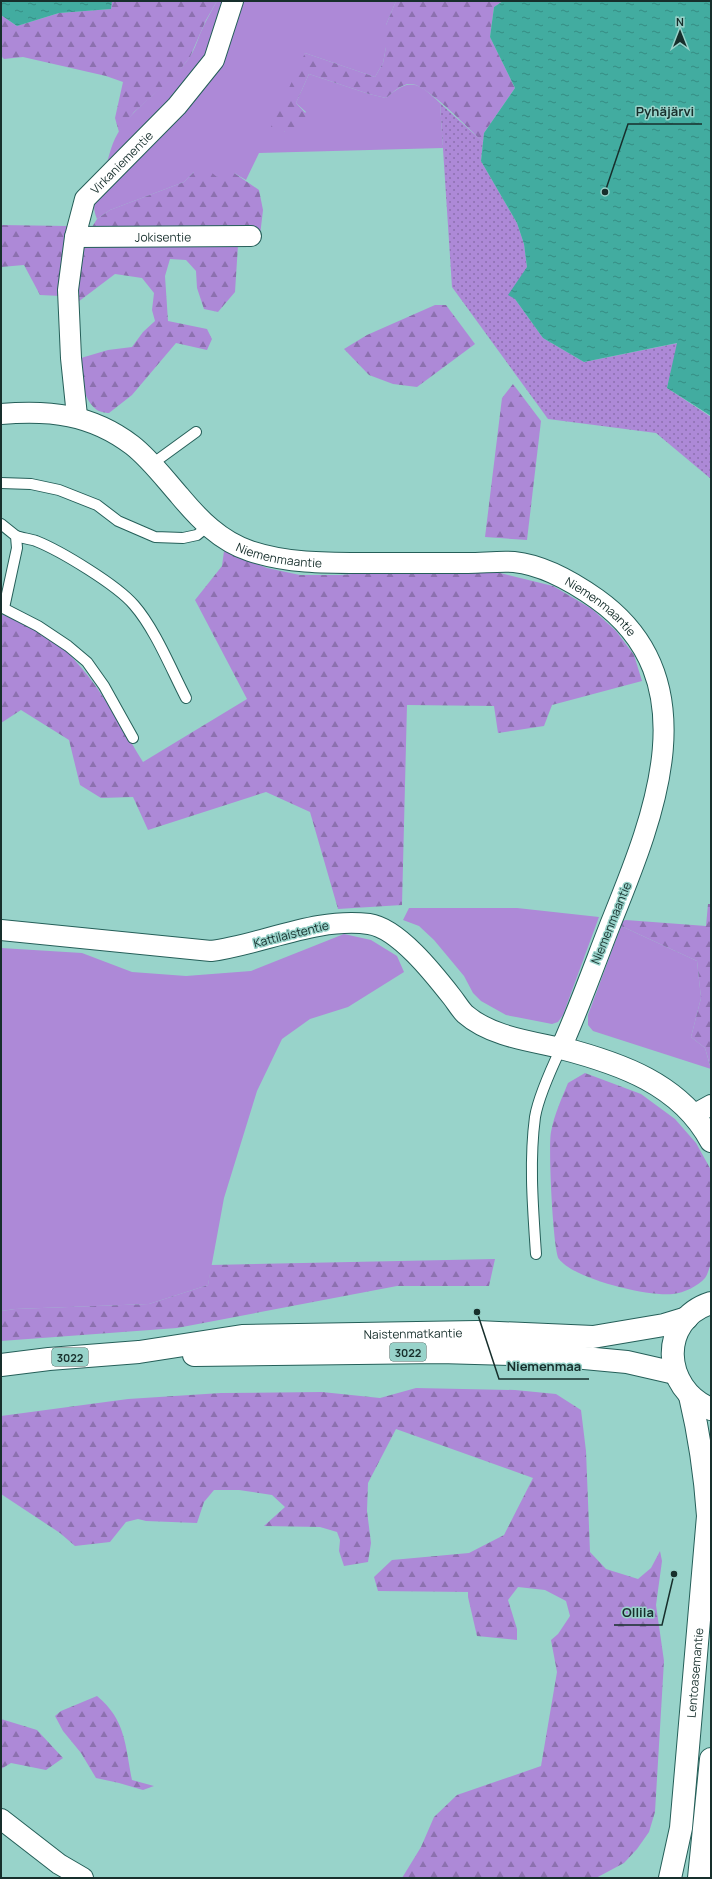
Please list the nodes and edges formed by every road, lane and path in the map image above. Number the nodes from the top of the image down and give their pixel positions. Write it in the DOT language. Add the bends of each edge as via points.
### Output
graph roads {
  1 [pos="233,1"];
  2 [pos="251,236"];
  3 [pos="75,237"];
  4 [pos="1,414"];
  5 [pos="77,416"];
  6 [pos="196,432"];
  7 [pos="152,464"];
  8 [pos="1,483"];
  9 [pos="1,524"];
  10 [pos="208,526"];
  11 [pos="16,536"];
  12 [pos="3,608"];
  13 [pos="186,698"];
  14 [pos="133,738"];
  15 [pos="1,930"];
  16 [pos="561,1048"];
  17 [pos="702,1110"];
  18 [pos="711,1141"];
  19 [pos="536,1254"];
  20 [pos="710,1302"];
  21 [pos="687,1318"];
  22 [pos="139,1352"];
  23 [pos="1,1365"];
  24 [pos="675,1373"];
  25 [pos="690,1396"];
  26 [pos="711,1409"];
  27 [pos="711,1758"];
  28 [pos="1,1819"];
  29 [pos="700,1876"];
  30 [pos="83,1878"];
  31 [pos="670,1878"];
  1 -- 3 [label="street, Virkaniementie" via="214,60 177,106 85,199"];
  2 -- 3 [label="street, Jokisentie"];
  3 -- 5 [label="street, Virkaniementie" via="68,290"];
  4 -- 5 [label="street, Niemenmaantie" via="31,411"];
  5 -- 7 [label="street, Niemenmaantie" via="95,423 131,445"];
  6 -- 7 [label="lane"];
  7 -- 10 [label="street, Niemenmaantie" via="187,506"];
  8 -- 10 [label="lane" via="31,484 59,490 96,505 118,521 155,537 182,538 197,535"];
  9 -- 11 [label="lane"];
  10 -- 16 [label="street, Niemenmaantie" via="230,543 292,561 514,562 532,566 563,578 607,606 625,621 644,649 656,673 661,700 664,748 660,778 642,846"];
  11 -- 12 [label="lane" via="17,548"];
  11 -- 13 [label="lane" via="36,541 81,566 133,604 145,620"];
  12 -- 14 [label="lane" via="38,626 87,662 104,686"];
  15 -- 16 [label="street, Kattilaistentie" via="212,951 237,948 324,925 378,925 404,943 464,1013 483,1027"];
  16 -- 17 [label="main road" via="630,1069 673,1096"];
  16 -- 19 [label="lane" via="535,1115 532,1199"];
  17 -- 18 [label="main road"];
  20 -- 21 [label="main road, 3022"];
  21 -- 22 [label="main road, Naistenmatkantie / 3022" via="664,1325 593,1337 477,1332 242,1336"];
  21 -- 24 [label="main road, 3022" via="681,1326 674,1346"];
  22 -- 23 [label="main road, Naistenmatkantie / 3022"];
  22 -- 24 [label="main road, Naistenmatkantie / 3022" via="198,1355 360,1352 552,1355 627,1362"];
  24 -- 25 [label="main road, 3022" via="681,1386"];
  25 -- 26 [label="main road, 3022"];
  25 -- 31 [label="main road, Lentoasemantie" via="701,1445 708,1516 681,1828"];
  27 -- 29 [label="main road"];
  28 -- 30 [label="street" via="59,1864"];
}
